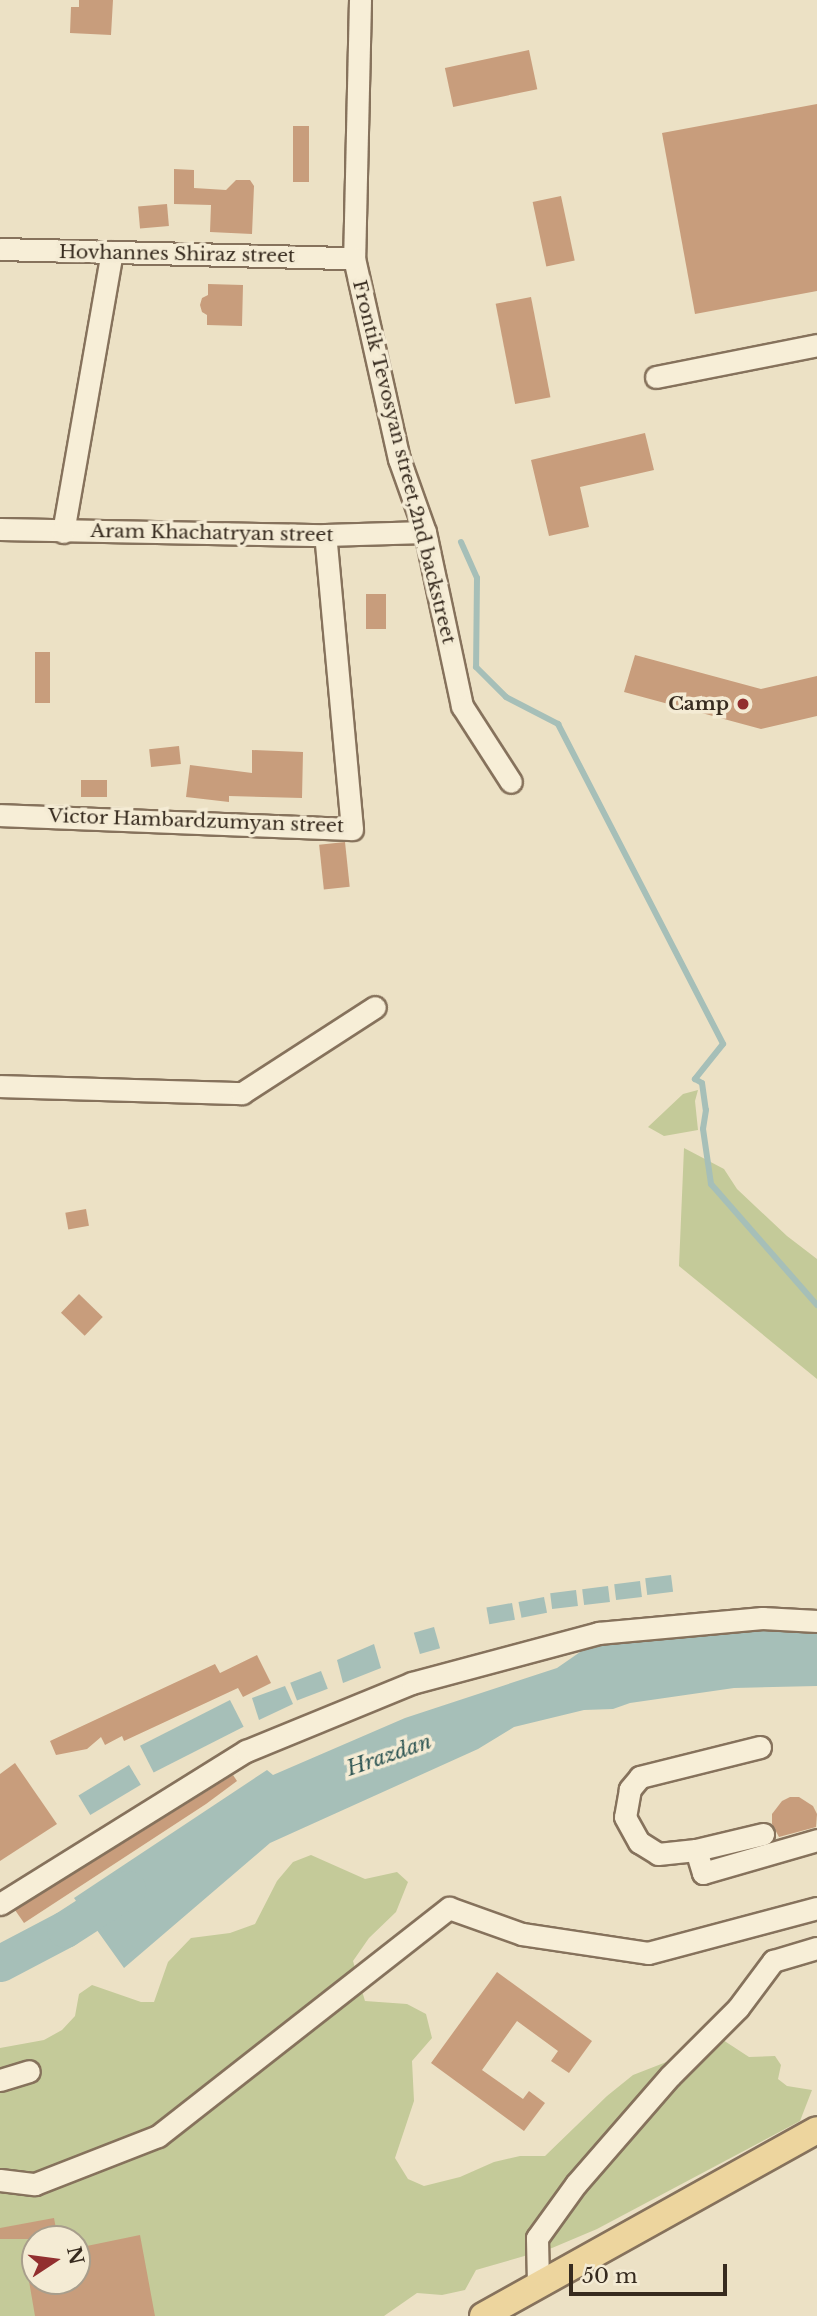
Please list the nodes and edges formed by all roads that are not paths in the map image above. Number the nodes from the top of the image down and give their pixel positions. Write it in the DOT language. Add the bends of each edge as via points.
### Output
graph roads {
  1 [pos="360,0"];
  2 [pos="0,249"];
  3 [pos="112,252"];
  4 [pos="354,258"];
  5 [pos="817,345"];
  6 [pos="656,377"];
  7 [pos="0,529"];
  8 [pos="63,531"];
  9 [pos="425,532"];
  10 [pos="325,535"];
  11 [pos="511,782"];
  12 [pos="0,815"];
  13 [pos="375,1007"];
  14 [pos="0,1086"];
  15 [pos="817,1621"];
  16 [pos="760,1747"];
  17 [pos="762,1834"];
  18 [pos="817,1840"];
  19 [pos="696,1850"];
  20 [pos="0,1904"];
  21 [pos="817,1908"];
  22 [pos="817,1948"];
  23 [pos="29,2071"];
  24 [pos="0,2080"];
  25 [pos="817,2130"];
  26 [pos="0,2180"];
  27 [pos="538,2283"];
  28 [pos="483,2316"];
  1 -- 4 [label="street, Frontik Tevosyan street,2nd backstreet"];
  2 -- 3 [label="street, Hovhannes Shiraz street"];
  3 -- 4 [label="street, Hovhannes Shiraz street"];
  3 -- 8 [label="street"];
  4 -- 9 [label="street, Frontik Tevosyan street,2nd backstreet" via="399,459"];
  5 -- 6 [label="street"];
  7 -- 8 [label="street, Aram Khachatryan street"];
  8 -- 10 [label="street, Aram Khachatryan street"];
  9 -- 10 [label="street, Aram Khachatryan street"];
  9 -- 11 [label="street, Frontik Tevosyan street,2nd backstreet" via="462,706"];
  10 -- 12 [label="street, Victor Hambardzumyan street" via="352,830"];
  13 -- 14 [label="street" via="242,1093"];
  15 -- 20 [label="street" via="762,1618 598,1633 412,1683 246,1751"];
  16 -- 19 [label="street" via="640,1777 630,1789 625,1817 639,1842 658,1854"];
  17 -- 19 [label="street"];
  18 -- 19 [label="street" via="703,1874"];
  21 -- 26 [label="street" via="648,1953 522,1934 449,1908 158,2136 35,2184"];
  22 -- 27 [label="street" via="773,1961 738,2008 670,2076 576,2184 537,2238"];
  23 -- 24 [label="street"];
  25 -- 27 [label="main road"];
  27 -- 28 [label="main road"];
}
